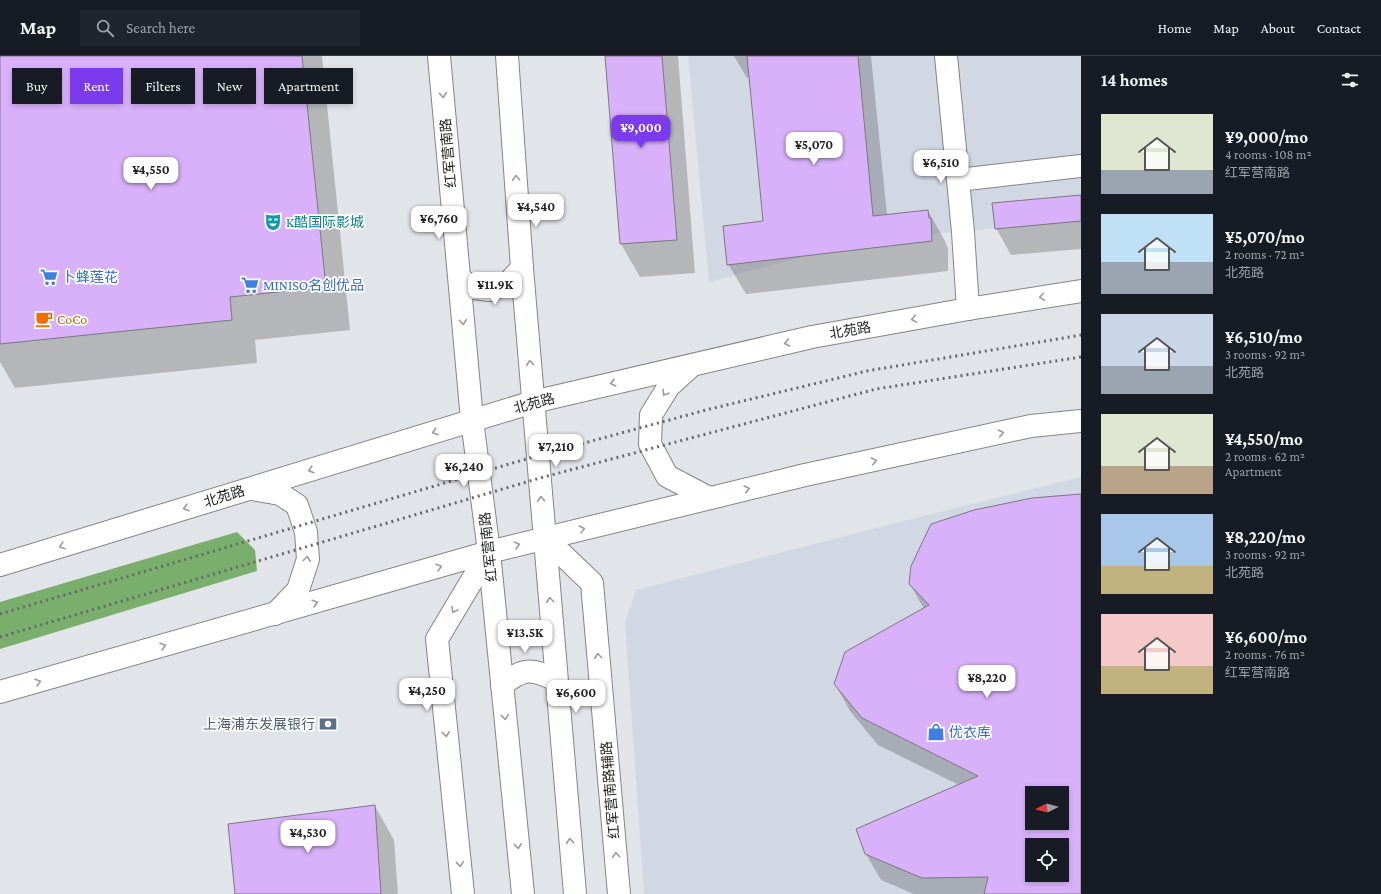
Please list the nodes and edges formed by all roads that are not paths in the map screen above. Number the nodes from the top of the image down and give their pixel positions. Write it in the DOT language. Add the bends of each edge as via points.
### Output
graph roads {
  1 [pos="440,56"];
  2 [pos="507,56"];
  3 [pos="946,56"];
  4 [pos="1081,166"];
  5 [pos="958,180"];
  6 [pos="522,268"];
  7 [pos="460,279"];
  8 [pos="1081,291"];
  9 [pos="968,309"];
  10 [pos="692,365"];
  11 [pos="533,402"];
  12 [pos="472,420"];
  13 [pos="1081,421"];
  14 [pos="248,489"];
  15 [pos="709,498"];
  16 [pos="544,538"];
  17 [pos="489,552"];
  18 [pos="0,565"];
  19 [pos="274,615"];
  20 [pos="556,680"];
  21 [pos="502,685"];
  22 [pos="0,692"];
  23 [pos="463,894"];
  24 [pos="523,894"];
  25 [pos="575,894"];
  26 [pos="619,894"];
  1 -- 7 [label="main road, 红军营南路, one-way"];
  6 -- 2 [label="main road, one-way"];
  3 -- 5 [label="main road"];
  4 -- 5 [label="main road"];
  5 -- 9 [label="main road"];
  6 -- 7 [label="main road" via="508,283 490,290 474,288"];
  11 -- 6 [label="main road, one-way"];
  7 -- 12 [label="main road, 红军营南路, one-way"];
  8 -- 9 [label="main road, 北苑路, one-way"];
  9 -- 10 [label="main road, 北苑路, one-way" via="812,337"];
  10 -- 11 [label="main road, 北苑路, one-way"];
  10 -- 15 [label="main road, one-way" via="669,386 651,415 650,444 667,476"];
  11 -- 12 [label="main road, 北苑路"];
  16 -- 11 [label="main road, one-way"];
  12 -- 14 [label="main road, 北苑路, one-way"];
  12 -- 17 [label="main road, 红军营南路"];
  15 -- 13 [label="main road, one-way" via="1031,426"];
  14 -- 18 [label="main road, 北苑路, one-way"];
  19 -- 14 [label="main road, one-way" via="298,590 308,559 306,532 297,505 280,494"];
  16 -- 15 [label="main road, one-way"];
  17 -- 16 [label="main road, one-way"];
  20 -- 16 [label="main road, one-way"];
  26 -- 16 [label="main road, 红军营南路辅路, one-way" via="592,583"];
  19 -- 17 [label="main road, one-way"];
  17 -- 21 [label="main road, 红军营南路"];
  17 -- 23 [label="main road, one-way" via="436,639"];
  22 -- 19 [label="main road, one-way"];
  20 -- 21 [label="main road" via="544,674 527,671"];
  25 -- 20 [label="main road, one-way"];
  21 -- 24 [label="main road, 红军营南路, one-way"];
}
